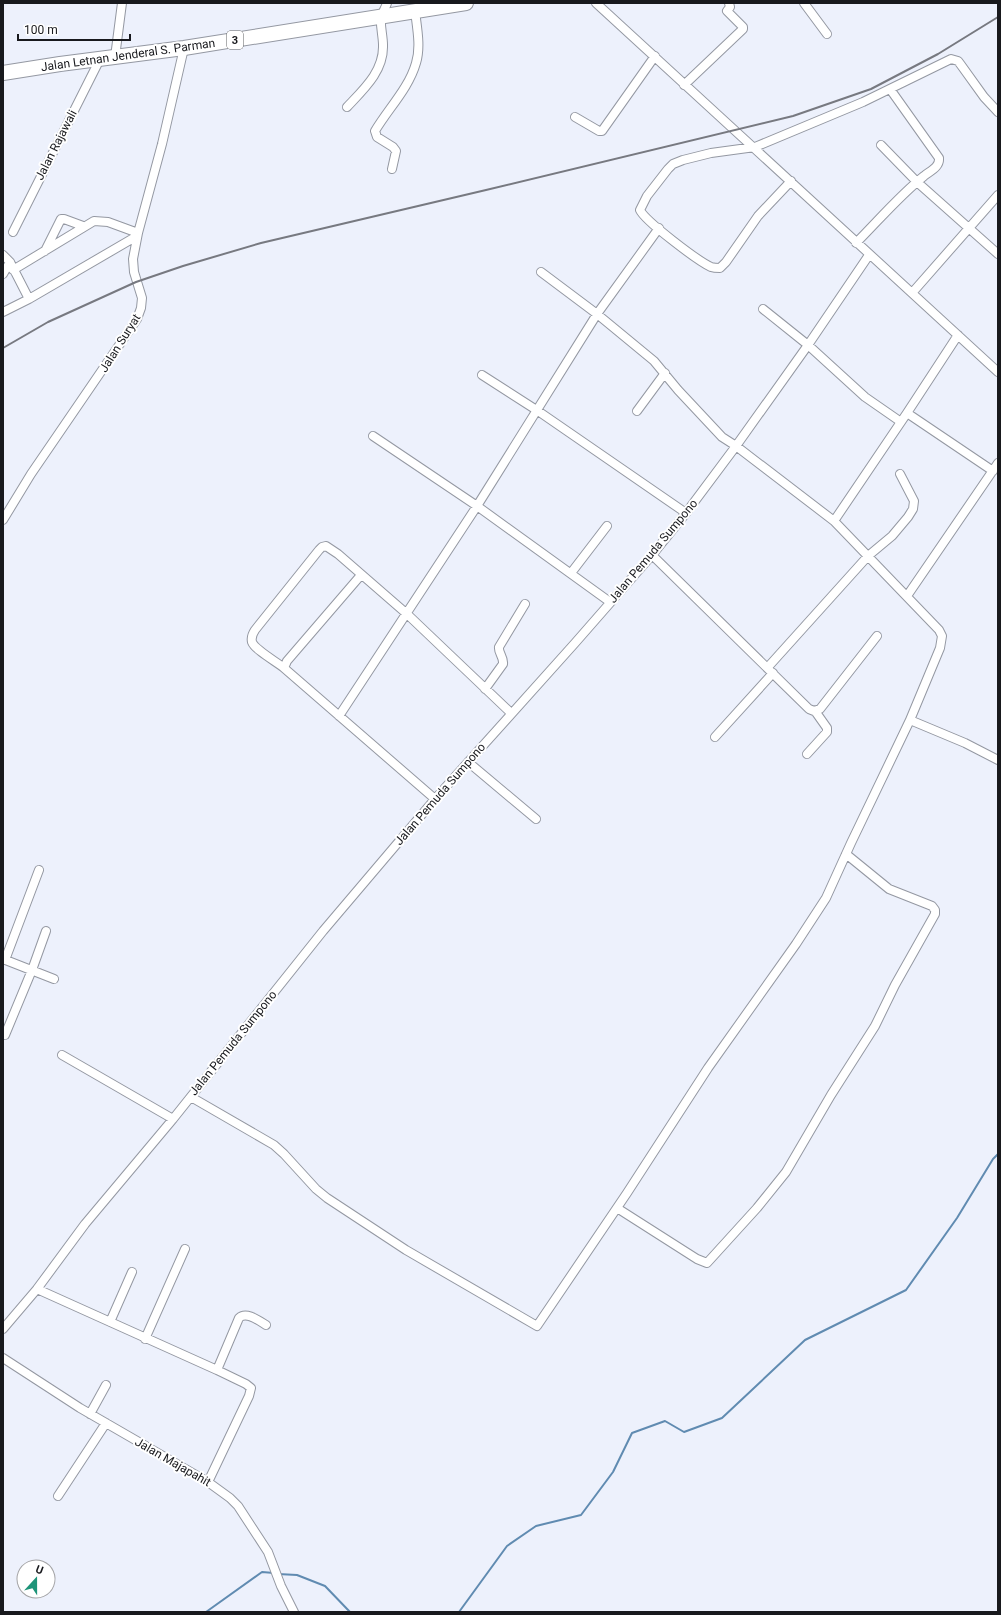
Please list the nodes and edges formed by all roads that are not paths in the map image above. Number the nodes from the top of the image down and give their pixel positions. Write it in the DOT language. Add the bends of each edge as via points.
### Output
graph roads {
  1 [pos="122,3"];
  2 [pos="388,3"];
  3 [pos="466,3"];
  4 [pos="596,3"];
  5 [pos="729,3"];
  6 [pos="804,3"];
  7 [pos="415,11"];
  8 [pos="381,17"];
  9 [pos="827,34"];
  10 [pos="184,48"];
  11 [pos="655,56"];
  12 [pos="114,57"];
  13 [pos="100,59"];
  14 [pos="3,73"];
  15 [pos="684,85"];
  16 [pos="890,89"];
  17 [pos="347,107"];
  18 [pos="998,112"];
  19 [pos="575,117"];
  20 [pos="881,145"];
  21 [pos="755,147"];
  22 [pos="392,169"];
  23 [pos="791,181"];
  24 [pos="917,182"];
  25 [pos="998,196"];
  26 [pos="83,226"];
  27 [pos="658,228"];
  28 [pos="969,228"];
  29 [pos="13,232"];
  30 [pos="138,234"];
  31 [pos="856,243"];
  32 [pos="45,251"];
  33 [pos="869,254"];
  34 [pos="998,254"];
  35 [pos="3,255"];
  36 [pos="10,262"];
  37 [pos="14,270"];
  38 [pos="541,272"];
  39 [pos="3,274"];
  40 [pos="912,294"];
  41 [pos="29,299"];
  42 [pos="763,310"];
  43 [pos="3,312"];
  44 [pos="597,314"];
  45 [pos="958,335"];
  46 [pos="808,345"];
  47 [pos="998,372"];
  48 [pos="665,373"];
  49 [pos="482,375"];
  50 [pos="538,411"];
  51 [pos="637,411"];
  52 [pos="907,413"];
  53 [pos="901,422"];
  54 [pos="373,436"];
  55 [pos="736,446"];
  56 [pos="998,463"];
  57 [pos="993,470"];
  58 [pos="900,474"];
  59 [pos="477,506"];
  60 [pos="686,513"];
  61 [pos="3,520"];
  62 [pos="834,521"];
  63 [pos="607,526"];
  64 [pos="652,555"];
  65 [pos="868,556"];
  66 [pos="571,573"];
  67 [pos="361,575"];
  68 [pos="907,596"];
  69 [pos="610,602"];
  70 [pos="525,604"];
  71 [pos="406,614"];
  72 [pos="877,636"];
  73 [pos="284,668"];
  74 [pos="770,670"];
  75 [pos="485,689"];
  76 [pos="815,711"];
  77 [pos="511,713"];
  78 [pos="339,716"];
  79 [pos="910,720"];
  80 [pos="716,738"];
  81 [pos="808,754"];
  82 [pos="998,760"];
  83 [pos="468,762"];
  84 [pos="435,799"];
  85 [pos="536,819"];
  86 [pos="846,854"];
  87 [pos="39,870"];
  88 [pos="46,931"];
  89 [pos="4,960"];
  90 [pos="32,970"];
  91 [pos="54,979"];
  92 [pos="5,1035"];
  93 [pos="62,1054"];
  94 [pos="190,1097"];
  95 [pos="173,1119"];
  96 [pos="617,1208"];
  97 [pos="185,1249"];
  98 [pos="132,1272"];
  99 [pos="36,1289"];
  100 [pos="110,1322"];
  101 [pos="266,1325"];
  102 [pos="3,1329"];
  103 [pos="145,1339"];
  104 [pos="3,1358"];
  105 [pos="217,1370"];
  106 [pos="106,1385"];
  107 [pos="90,1414"];
  108 [pos="106,1423"];
  109 [pos="208,1482"];
  110 [pos="58,1496"];
  111 [pos="294,1612"];
  1 -- 12 [label="street"];
  2 -- 8 [label="street"];
  3 -- 7 [label="highway, Jalan Letnan Jenderal S. Parman / 3"];
  4 -- 11 [label="street"];
  5 -- 15 [label="street" via="727,11 743,29"];
  6 -- 9 [label="street"];
  7 -- 8 [label="highway, Jalan Letnan Jenderal S. Parman / 3"];
  7 -- 22 [label="street" via="418,29 417,63 376,131 377,137 396,151"];
  8 -- 10 [label="highway, Jalan Letnan Jenderal S. Parman / 3"];
  8 -- 17 [label="street" via="383,46 379,69"];
  10 -- 12 [label="highway, Jalan Letnan Jenderal S. Parman / 3"];
  10 -- 30 [label="street, Jalan Suryat"];
  11 -- 15 [label="street"];
  11 -- 19 [label="street" via="602,131"];
  12 -- 13 [label="highway, Jalan Letnan Jenderal S. Parman / 3"];
  13 -- 14 [label="highway, Jalan Letnan Jenderal S. Parman / 3"];
  13 -- 29 [label="street, Jalan Rajawali"];
  15 -- 21 [label="street"];
  16 -- 18 [label="street" via="954,59"];
  16 -- 21 [label="street"];
  16 -- 24 [label="street" via="940,161"];
  20 -- 24 [label="street"];
  21 -- 23 [label="street"];
  21 -- 27 [label="street" via="710,153 673,164 640,208 643,215"];
  23 -- 27 [label="street" via="758,216 720,268 710,267"];
  23 -- 31 [label="street"];
  24 -- 28 [label="street"];
  24 -- 31 [label="street"];
  25 -- 28 [label="street"];
  26 -- 30 [label="street" via="100,220"];
  26 -- 32 [label="street"];
  26 -- 32 [label="street" via="61,219"];
  27 -- 44 [label="street"];
  28 -- 34 [label="street"];
  28 -- 40 [label="street"];
  30 -- 41 [label="street"];
  30 -- 61 [label="street, Jalan Suryat" via="133,259 142,298 137,319 31,474"];
  31 -- 33 [label="street"];
  32 -- 37 [label="street"];
  33 -- 40 [label="street"];
  33 -- 46 [label="street, Jalan Pemuda Sumpono"];
  35 -- 36 [label="street"];
  36 -- 37 [label="street"];
  36 -- 39 [label="street"];
  37 -- 41 [label="street"];
  38 -- 44 [label="street"];
  40 -- 45 [label="street"];
  41 -- 43 [label="street"];
  42 -- 46 [label="street"];
  44 -- 48 [label="street"];
  44 -- 50 [label="street"];
  45 -- 47 [label="street"];
  45 -- 52 [label="street"];
  46 -- 53 [label="street" via="864,397"];
  46 -- 55 [label="street, Jalan Pemuda Sumpono"];
  48 -- 51 [label="street"];
  48 -- 55 [label="street" via="722,437"];
  49 -- 50 [label="street"];
  50 -- 59 [label="street"];
  50 -- 60 [label="street"];
  52 -- 53 [label="street"];
  52 -- 57 [label="street"];
  53 -- 62 [label="street"];
  54 -- 59 [label="street"];
  55 -- 60 [label="street, Jalan Pemuda Sumpono"];
  55 -- 62 [label="street"];
  56 -- 57 [label="street"];
  57 -- 68 [label="street"];
  58 -- 65 [label="street" via="912,495 914,505 892,536"];
  59 -- 66 [label="street"];
  59 -- 71 [label="street"];
  60 -- 64 [label="street, Jalan Pemuda Sumpono"];
  62 -- 65 [label="street"];
  63 -- 66 [label="street"];
  64 -- 69 [label="street, Jalan Pemuda Sumpono"];
  64 -- 74 [label="street"];
  65 -- 68 [label="street"];
  65 -- 74 [label="street"];
  66 -- 69 [label="street"];
  67 -- 71 [label="street"];
  67 -- 73 [label="street"];
  67 -- 73 [label="street" via="329,547 325,546 319,550 252,636 252,642 256,647"];
  68 -- 79 [label="street" via="942,636 938,655"];
  69 -- 77 [label="street, Jalan Pemuda Sumpono"];
  70 -- 75 [label="street" via="499,647 502,664"];
  71 -- 75 [label="street"];
  71 -- 78 [label="street"];
  72 -- 76 [label="street" via="820,709"];
  73 -- 78 [label="street"];
  74 -- 76 [label="street" via="809,709"];
  74 -- 80 [label="street"];
  75 -- 77 [label="street"];
  76 -- 81 [label="street" via="828,732"];
  77 -- 83 [label="street, Jalan Pemuda Sumpono"];
  78 -- 84 [label="street"];
  79 -- 82 [label="street" via="970,745"];
  79 -- 86 [label="street"];
  83 -- 84 [label="street, Jalan Pemuda Sumpono"];
  83 -- 85 [label="street"];
  84 -- 94 [label="street, Jalan Pemuda Sumpono" via="323,931"];
  86 -- 96 [label="street" via="826,898 708,1068"];
  86 -- 96 [label="street" via="889,889 926,903 933,908 935,914 875,1026 830,1095 786,1172 709,1263 705,1264"];
  87 -- 89 [label="street"];
  88 -- 90 [label="street"];
  89 -- 90 [label="street"];
  90 -- 91 [label="street"];
  90 -- 92 [label="street"];
  93 -- 95 [label="street"];
  94 -- 95 [label="street, Jalan Pemuda Sumpono"];
  94 -- 96 [label="street" via="274,1145 316,1189 372,1229 537,1326"];
  95 -- 99 [label="street, Jalan Pemuda Sumpono" via="85,1224"];
  97 -- 103 [label="street"];
  98 -- 100 [label="street"];
  99 -- 100 [label="street"];
  99 -- 102 [label="street, Jalan Pemuda Sumpono"];
  100 -- 103 [label="street"];
  101 -- 105 [label="street" via="247,1315 239,1318"];
  103 -- 105 [label="street"];
  104 -- 107 [label="street, Jalan Majapahit"];
  105 -- 109 [label="street" via="246,1384 251,1393"];
  106 -- 107 [label="street"];
  107 -- 108 [label="street, Jalan Majapahit"];
  108 -- 109 [label="street, Jalan Majapahit"];
  108 -- 110 [label="street"];
  109 -- 111 [label="street, Jalan Majapahit" via="238,1506 268,1552"];
}
